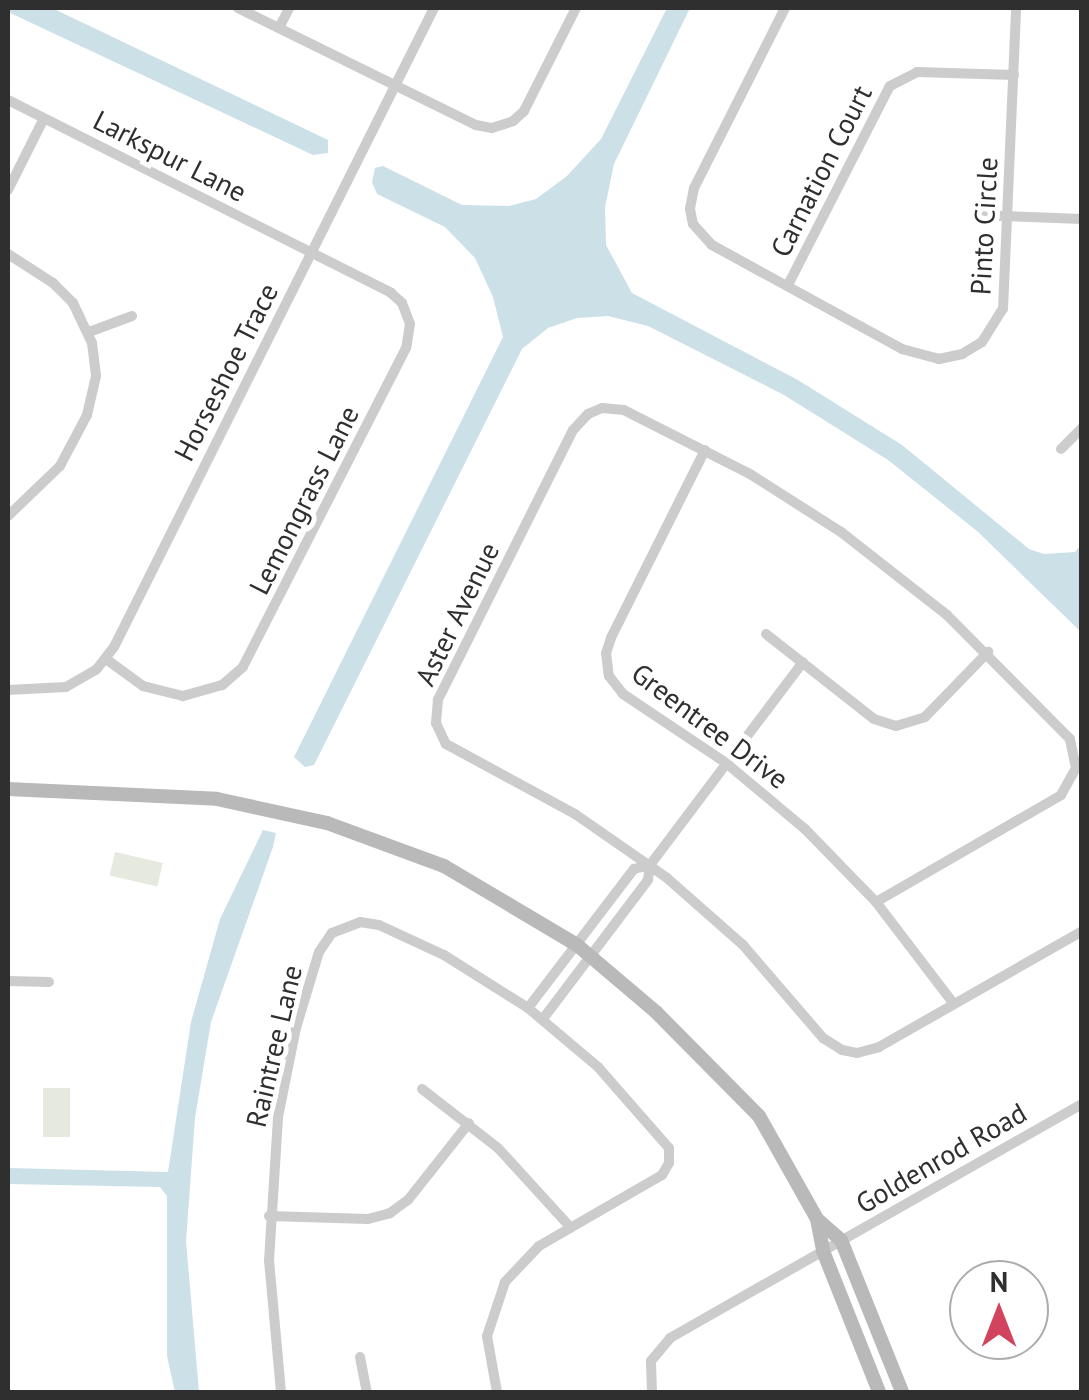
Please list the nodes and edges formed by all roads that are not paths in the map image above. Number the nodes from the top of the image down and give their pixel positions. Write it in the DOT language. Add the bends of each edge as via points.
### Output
graph roads {
  1 [pos="238,8"];
  2 [pos="290,8"];
  3 [pos="434,8"];
  4 [pos="576,8"];
  5 [pos="784,8"];
  6 [pos="1016,8"];
  7 [pos="279,28"];
  8 [pos="1014,75"];
  9 [pos="395,86"];
  10 [pos="8,100"];
  11 [pos="44,118"];
  12 [pos="8,190"];
  13 [pos="976,215"];
  14 [pos="1008,216"];
  15 [pos="1082,219"];
  16 [pos="312,252"];
  17 [pos="8,254"];
  18 [pos="788,283"];
  19 [pos="132,316"];
  20 [pos="89,332"];
  21 [pos="1082,428"];
  22 [pos="1062,449"];
  23 [pos="705,450"];
  24 [pos="8,516"];
  25 [pos="766,634"];
  26 [pos="988,652"];
  27 [pos="106,659"];
  28 [pos="803,662"];
  29 [pos="8,690"];
  30 [pos="726,763"];
  31 [pos="8,789"];
  32 [pos="650,864"];
  33 [pos="876,902"];
  34 [pos="1082,931"];
  35 [pos="577,945"];
  36 [pos="591,955"];
  37 [pos="8,980"];
  38 [pos="49,982"];
  39 [pos="954,1004"];
  40 [pos="528,1008"];
  41 [pos="543,1019"];
  42 [pos="422,1089"];
  43 [pos="1082,1104"];
  44 [pos="469,1123"];
  45 [pos="269,1216"];
  46 [pos="818,1219"];
  47 [pos="571,1228"];
  48 [pos="841,1240"];
  49 [pos="823,1251"];
  50 [pos="360,1357"];
  51 [pos="281,1392"];
  52 [pos="367,1392"];
  53 [pos="497,1392"];
  54 [pos="652,1392"];
  55 [pos="878,1392"];
  56 [pos="902,1392"];
  1 -- 7 [label="street"];
  2 -- 7 [label="street"];
  3 -- 9 [label="street, Horseshoe Trace"];
  4 -- 9 [label="street" via="528,104 506,124 476,125"];
  5 -- 18 [label="street, Pinto Circle" via="694,188 691,217 706,241"];
  6 -- 8 [label="street, Pinto Circle"];
  7 -- 9 [label="street"];
  8 -- 14 [label="street, Pinto Circle"];
  8 -- 18 [label="street, Carnation Court" via="917,72 890,86"];
  9 -- 16 [label="street, Horseshoe Trace"];
  10 -- 11 [label="street, Larkspur Lane"];
  11 -- 12 [label="street"];
  11 -- 16 [label="street, Larkspur Lane"];
  13 -- 14 [label="street"];
  14 -- 15 [label="street"];
  14 -- 18 [label="street, Pinto Circle" via="1000,316 982,342 955,356 916,356"];
  16 -- 27 [label="street, Horseshoe Trace"];
  16 -- 27 [label="street, Lemongrass Lane" via="391,292 406,309 410,331 260,639 234,677 196,694 156,692"];
  17 -- 20 [label="street" via="62,291"];
  19 -- 20 [label="street"];
  20 -- 24 [label="street" via="96,376 87,415 60,466"];
  21 -- 22 [label="street"];
  23 -- 26 [label="street, Aster Avenue" via="863,548"];
  23 -- 30 [label="street, Greentree Drive" via="606,660 623,694"];
  23 -- 32 [label="street, Aster Avenue" via="624,410 602,408 582,418 436,708 438,731 452,750 575,814"];
  25 -- 28 [label="street"];
  26 -- 28 [label="street" via="930,712 904,726 874,719"];
  26 -- 33 [label="street, Aster Avenue" via="1065,732 1075,753 1074,776 1055,800"];
  27 -- 29 [label="street, Horseshoe Trace" via="66,687"];
  28 -- 30 [label="street"];
  30 -- 32 [label="street"];
  30 -- 33 [label="street, Greentree Drive" via="804,828"];
  31 -- 35 [label="street" via="218,800 327,822 444,866"];
  32 -- 35 [label="street" via="634,870"];
  32 -- 36 [label="street" via="648,880"];
  32 -- 39 [label="street, Aster Avenue" via="742,946 835,1047 872,1050"];
  33 -- 39 [label="street, Greentree Drive"];
  34 -- 39 [label="street, Aster Avenue"];
  35 -- 36 [label="street"];
  35 -- 40 [label="street"];
  36 -- 41 [label="street"];
  36 -- 46 [label="street" via="758,1116"];
  37 -- 38 [label="street"];
  40 -- 41 [label="street"];
  40 -- 45 [label="street, Raintree Lane" via="379,925 352,923 332,933 319,952 292,1043"];
  41 -- 47 [label="street" via="626,1096 670,1155 662,1176"];
  42 -- 44 [label="street"];
  43 -- 48 [label="street, Goldenrod Road"];
  44 -- 45 [label="street" via="390,1213 361,1219"];
  44 -- 47 [label="street"];
  45 -- 51 [label="street, Raintree Lane"];
  46 -- 48 [label="street"];
  46 -- 49 [label="street"];
  47 -- 53 [label="street" via="526,1256 497,1296 487,1336"];
  48 -- 49 [label="street, Goldenrod Road"];
  48 -- 56 [label="street"];
  49 -- 54 [label="street, Goldenrod Road" via="664,1342 649,1368"];
  49 -- 55 [label="street"];
  50 -- 52 [label="street"];
}
